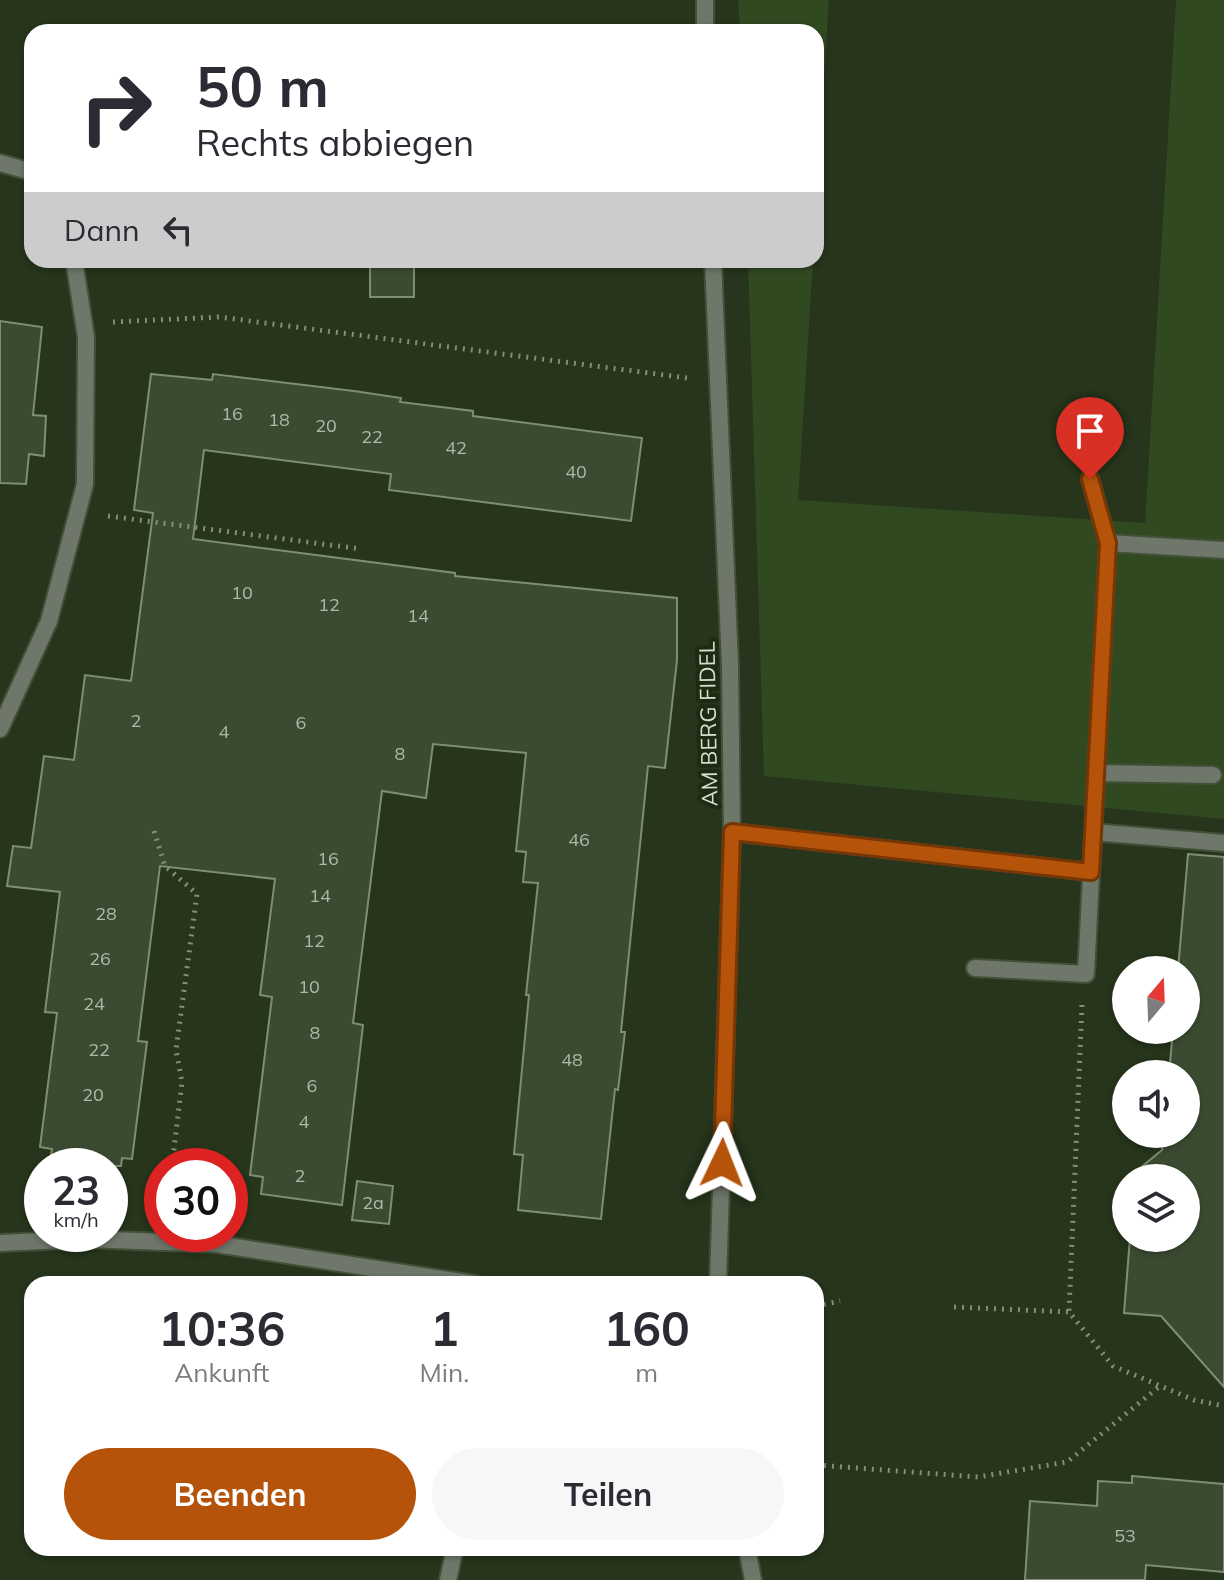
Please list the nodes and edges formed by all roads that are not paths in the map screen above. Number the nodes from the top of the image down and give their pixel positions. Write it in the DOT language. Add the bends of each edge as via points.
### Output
graph roads {
  1 [pos="705,0"];
  2 [pos="705,24"];
  3 [pos="0,163"];
  4 [pos="24,170"];
  5 [pos="75,268"];
  6 [pos="713,268"];
  7 [pos="1090,479"];
  8 [pos="1108,543"];
  9 [pos="1224,550"];
  10 [pos="0,729"];
  11 [pos="1096,773"];
  12 [pos="1213,775"];
  13 [pos="732,832"];
  14 [pos="1093,832"];
  15 [pos="1224,843"];
  16 [pos="1091,872"];
  17 [pos="975,968"];
  18 [pos="0,1243"];
  19 [pos="423,1276"];
  20 [pos="718,1276"];
  21 [pos="453,1556"];
  22 [pos="748,1556"];
  23 [pos="448,1580"];
  24 [pos="753,1580"];
  1 -- 2 [label="street"];
  3 -- 4 [label="street"];
  5 -- 10 [label="street" via="84,324 85,484 49,621"];
  6 -- 13 [label="street, AM BERG FIDEL"];
  7 -- 8 [label="street"];
  8 -- 9 [label="street"];
  8 -- 11 [label="street"];
  11 -- 12 [label="street"];
  11 -- 14 [label="street"];
  13 -- 16 [label="street"];
  13 -- 20 [label="street, AM BERG FIDEL"];
  14 -- 15 [label="street"];
  14 -- 16 [label="street"];
  16 -- 17 [label="street" via="1086,974"];
  18 -- 19 [label="street" via="87,1239 216,1244"];
  21 -- 23 [label="street"];
  22 -- 24 [label="street"];
}
